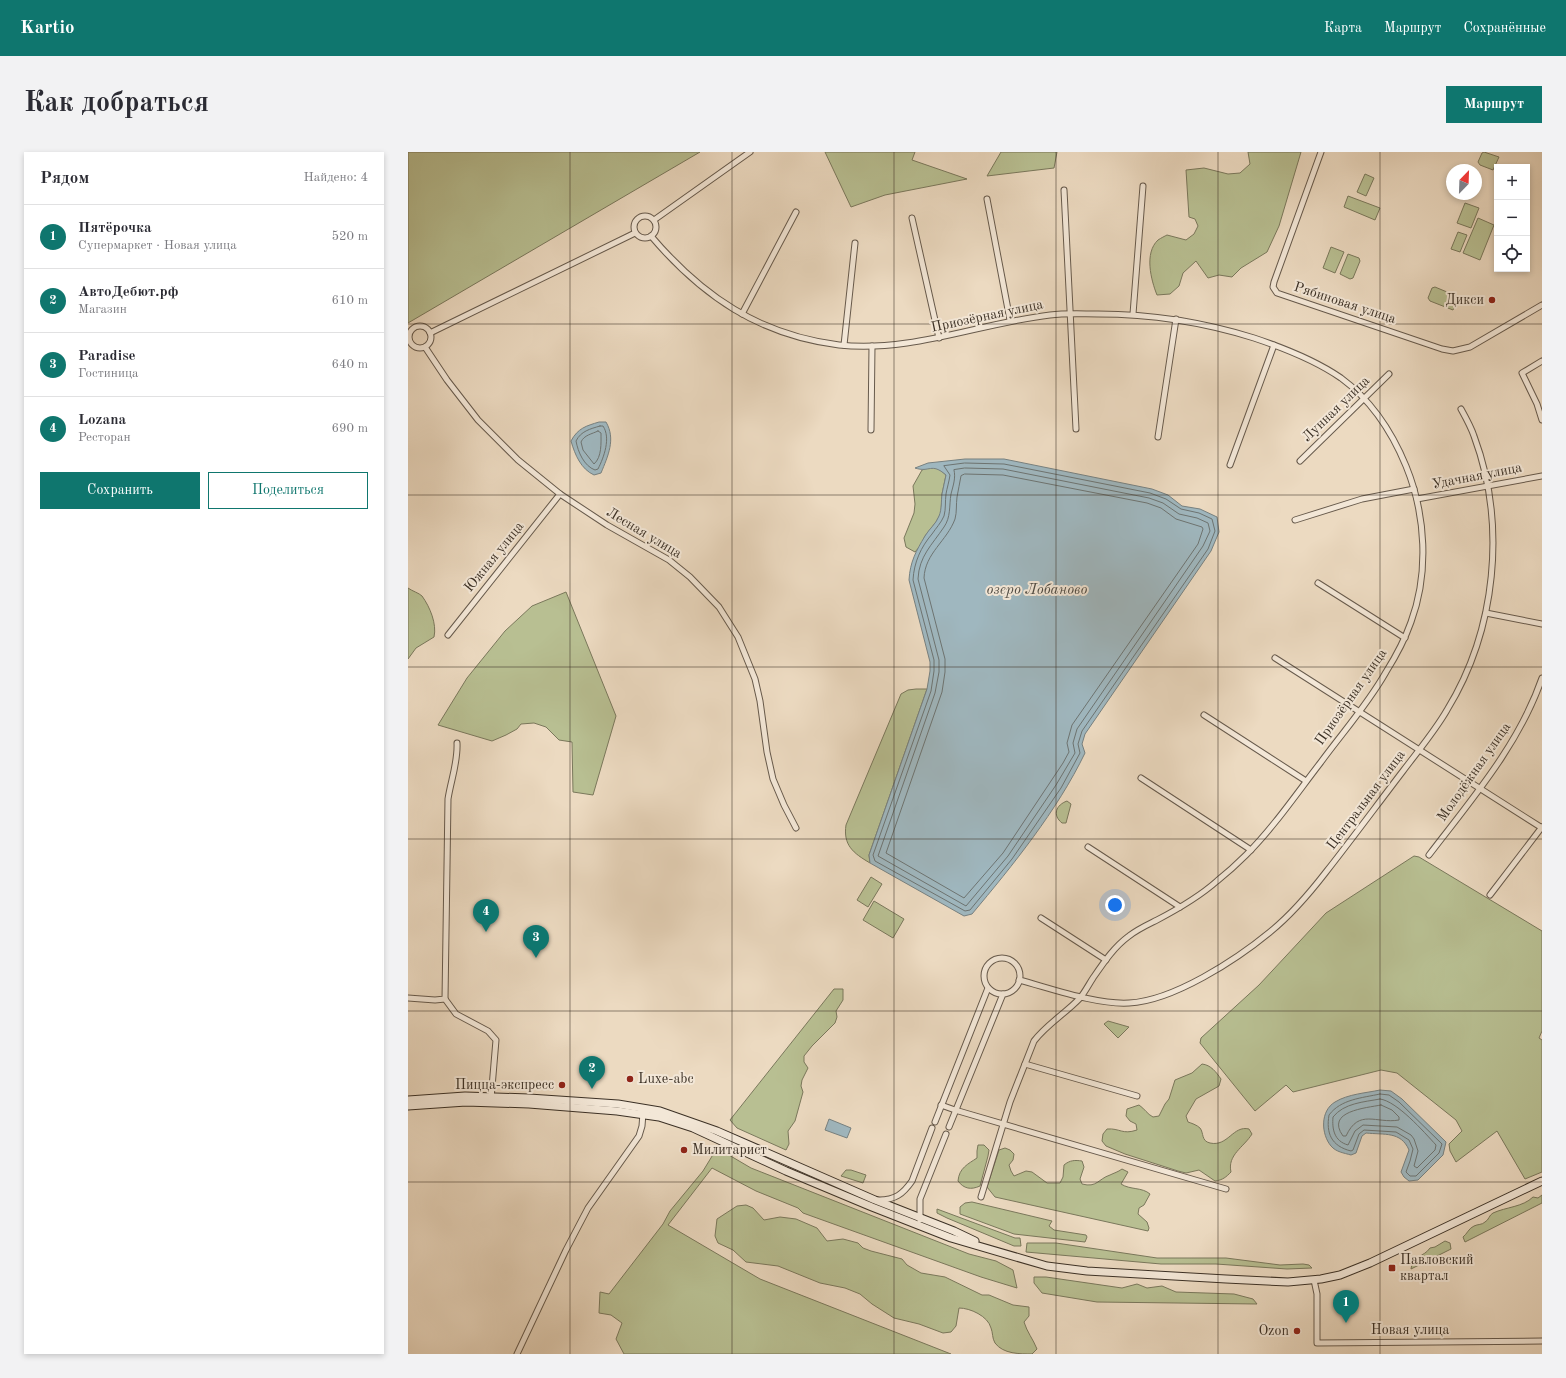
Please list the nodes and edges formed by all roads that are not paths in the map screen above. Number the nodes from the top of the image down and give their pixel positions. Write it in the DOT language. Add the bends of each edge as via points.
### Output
graph roads {
  1 [pos="750,152"];
  2 [pos="1321,152"];
  3 [pos="1143,186"];
  4 [pos="1064,190"];
  5 [pos="986,199"];
  6 [pos="796,212"];
  7 [pos="912,218"];
  8 [pos="654,220"];
  9 [pos="635,233"];
  10 [pos="651,236"];
  11 [pos="855,243"];
  12 [pos="1542,305"];
  13 [pos="742,314"];
  14 [pos="1071,314"];
  15 [pos="1133,314"];
  16 [pos="1176,319"];
  17 [pos="1010,320"];
  18 [pos="430,333"];
  19 [pos="938,338"];
  20 [pos="844,345"];
  21 [pos="1274,345"];
  22 [pos="872,346"];
  23 [pos="425,347"];
  24 [pos="1542,361"];
  25 [pos="1389,374"];
  26 [pos="1364,399"];
  27 [pos="1461,409"];
  28 [pos="1542,420"];
  29 [pos="1076,429"];
  30 [pos="871,430"];
  31 [pos="1158,437"];
  32 [pos="1300,461"];
  33 [pos="1230,465"];
  34 [pos="1542,476"];
  35 [pos="1488,486"];
  36 [pos="1414,489"];
  37 [pos="560,494"];
  38 [pos="1417,500"];
  39 [pos="1295,520"];
  40 [pos="1318,583"];
  41 [pos="1486,613"];
  42 [pos="1542,624"];
  43 [pos="448,635"];
  44 [pos="1405,638"];
  45 [pos="1275,658"];
  46 [pos="1542,678"];
  47 [pos="1359,712"];
  48 [pos="1204,715"];
  49 [pos="457,743"];
  50 [pos="1419,750"];
  51 [pos="1141,778"];
  52 [pos="1306,781"];
  53 [pos="1480,789"];
  54 [pos="1542,827"];
  55 [pos="796,828"];
  56 [pos="1088,847"];
  57 [pos="1251,850"];
  58 [pos="1429,856"];
  59 [pos="1490,895"];
  60 [pos="1180,908"];
  61 [pos="1041,918"];
  62 [pos="1106,960"];
  63 [pos="1019,980"];
  64 [pos="988,988"];
  65 [pos="1003,994"];
  66 [pos="1081,996"];
  67 [pos="408,998"];
  68 [pos="445,999"];
  69 [pos="1025,1064"];
  70 [pos="1137,1096"];
  71 [pos="491,1099"];
  72 [pos="408,1100"];
  73 [pos="942,1105"];
  74 [pos="408,1106"];
  75 [pos="955,1110"];
  76 [pos="643,1111"];
  77 [pos="935,1122"];
  78 [pos="1002,1124"];
  79 [pos="949,1127"];
  80 [pos="932,1128"];
  81 [pos="946,1134"];
  82 [pos="1542,1181"];
  83 [pos="1226,1189"];
  84 [pos="981,1197"];
  85 [pos="875,1200"];
  86 [pos="920,1222"];
  87 [pos="1314,1280"];
  88 [pos="1542,1341"];
  89 [pos="517,1354"];
  1 -- 8 [label="street"];
  2 -- 12 [label="street, Рябиновая улица" via="1274,282 1273,287 1277,293 1452,351 1470,347"];
  3 -- 15 [label="street"];
  4 -- 14 [label="street"];
  5 -- 17 [label="street"];
  6 -- 13 [label="street"];
  7 -- 19 [label="street"];
  8 -- 9 [label="street" via="646,216 640,217 634,224"];
  8 -- 10 [label="street" via="656,229"];
  9 -- 10 [label="street" via="642,238"];
  9 -- 18 [label="street"];
  10 -- 13 [label="street, Приозёрная улица" via="693,281"];
  11 -- 20 [label="street"];
  13 -- 20 [label="street, Приозёрная улица" via="763,325 799,337"];
  14 -- 15 [label="street, Приозёрная улица"];
  14 -- 17 [label="street, Приозёрная улица"];
  14 -- 29 [label="street"];
  15 -- 16 [label="street, Приозёрная улица"];
  16 -- 21 [label="street, Приозёрная улица" via="1234,332"];
  16 -- 31 [label="street"];
  17 -- 19 [label="street, Приозёрная улица"];
  18 -- 23 [label="street" via="430,342"];
  18 -- 23 [label="street" via="420,326 409,333 411,345 416,348"];
  19 -- 22 [label="street, Приозёрная улица"];
  20 -- 22 [label="street, Приозёрная улица"];
  21 -- 26 [label="street, Приозёрная улица" via="1310,360 1342,379"];
  21 -- 33 [label="street"];
  22 -- 30 [label="street"];
  23 -- 37 [label="street, Лесная улица" via="478,420 518,460"];
  24 -- 28 [label="street" via="1522,373"];
  25 -- 26 [label="street, Лунная улица"];
  26 -- 32 [label="street, Лунная улица"];
  26 -- 36 [label="street, Приозёрная улица" via="1387,428 1399,450"];
  27 -- 35 [label="street, Центральная улица" via="1474,436"];
  34 -- 35 [label="street, Удачная улица"];
  35 -- 38 [label="street, Удачная улица"];
  35 -- 41 [label="street, Центральная улица" via="1493,527 1493,562"];
  36 -- 38 [label="street, Приозёрная улица"];
  36 -- 39 [label="street, Удачная улица" via="1362,499"];
  37 -- 43 [label="street, Южная улица"];
  37 -- 55 [label="street, Лесная улица" via="607,525 669,560 719,607 738,637 755,679 773,779"];
  38 -- 44 [label="street, Приозёрная улица" via="1422,536 1421,573 1417,602"];
  40 -- 44 [label="street"];
  41 -- 42 [label="street"];
  41 -- 50 [label="street, Центральная улица" via="1476,651 1464,678 1447,710"];
  44 -- 47 [label="street, Приозёрная улица" via="1385,675"];
  45 -- 47 [label="street"];
  46 -- 53 [label="street, Молодёжная улица" via="1523,722"];
  47 -- 50 [label="street"];
  47 -- 52 [label="street, Приозёрная улица"];
  48 -- 52 [label="street"];
  49 -- 68 [label="street" via="458,756 448,799"];
  50 -- 53 [label="street"];
  50 -- 66 [label="street, Центральная улица" via="1311,892 1270,932 1198,979 1151,1000 1108,1002"];
  51 -- 57 [label="street"];
  52 -- 57 [label="street, Приозёрная улица"];
  53 -- 54 [label="street"];
  53 -- 58 [label="street, Молодёжная улица"];
  54 -- 59 [label="street"];
  56 -- 60 [label="street"];
  57 -- 60 [label="street, Приозёрная улица" via="1212,886"];
  60 -- 62 [label="street, Приозёрная улица" via="1138,929 1113,950"];
  61 -- 62 [label="street"];
  62 -- 66 [label="street, Приозёрная улица"];
  63 -- 64 [label="street" via="1016,964 1000,957 992,960 984,970 983,978"];
  63 -- 65 [label="street" via="1015,988"];
  63 -- 66 [label="street, Центральная улица"];
  64 -- 65 [label="street" via="995,993"];
  64 -- 73 [label="street"];
  65 -- 75 [label="street"];
  66 -- 69 [label="street, Приозёрная улица" via="1034,1041"];
  67 -- 68 [label="street"];
  68 -- 71 [label="street" via="456,1014 488,1031 496,1040"];
  69 -- 70 [label="street"];
  69 -- 78 [label="street, Приозёрная улица"];
  71 -- 72 [label="main road"];
  71 -- 74 [label="main road"];
  71 -- 76 [label="main road" via="593,1102"];
  73 -- 75 [label="street"];
  73 -- 77 [label="street"];
  75 -- 78 [label="street"];
  75 -- 79 [label="street"];
  76 -- 85 [label="main road" via="676,1116 717,1131"];
  76 -- 86 [label="main road" via="693,1128 786,1170"];
  76 -- 89 [label="street" via="639,1136 588,1208"];
  78 -- 83 [label="street"];
  78 -- 84 [label="street, Приозёрная улица"];
  80 -- 85 [label="street" via="912,1181 895,1198"];
  81 -- 86 [label="street" via="920,1199"];
  82 -- 87 [label="main road" via="1370,1263 1340,1275"];
  85 -- 86 [label="main road"];
  86 -- 87 [label="main road" via="954,1231 994,1251 1047,1266 1226,1280"];
  87 -- 88 [label="street, Новая улица" via="1317,1294 1317,1343"];
}
